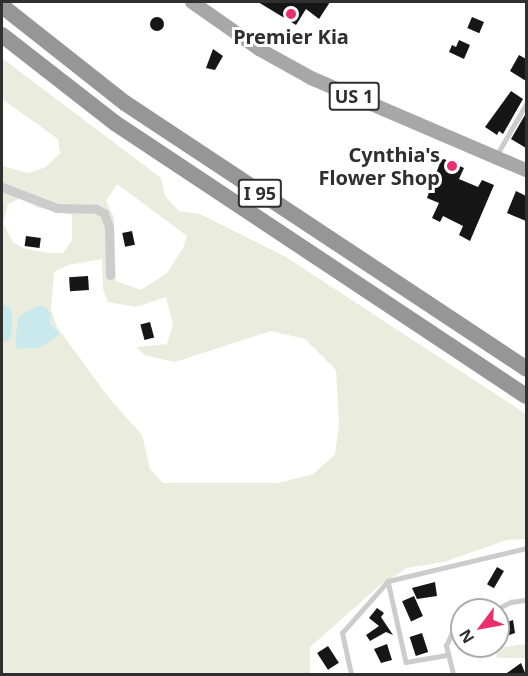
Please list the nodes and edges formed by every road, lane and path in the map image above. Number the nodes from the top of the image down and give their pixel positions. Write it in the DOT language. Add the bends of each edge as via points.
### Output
graph roads {
  1 [pos="192,2"];
  2 [pos="2,6"];
  3 [pos="2,35"];
  4 [pos="526,104"];
  5 [pos="496,157"];
  6 [pos="526,170"];
  7 [pos="2,187"];
  8 [pos="110,275"];
  9 [pos="526,368"];
  10 [pos="526,396"];
  11 [pos="526,548"];
  12 [pos="388,581"];
  13 [pos="526,600"];
  14 [pos="510,602"];
  15 [pos="450,640"];
  16 [pos="447,655"];
  17 [pos="351,675"];
  18 [pos="453,675"];
  1 -- 5 [label="main road, US 1" via="242,38 302,73"];
  2 -- 9 [label="highway, I 95" via="125,103"];
  3 -- 10 [label="highway, I 95" via="115,123"];
  4 -- 5 [label="lane"];
  5 -- 6 [label="main road, US 1"];
  7 -- 8 [label="street" via="57,207 104,213 109,227"];
  11 -- 12 [label="lane"];
  12 -- 16 [label="lane" via="406,662"];
  12 -- 17 [label="lane" via="342,633"];
  13 -- 14 [label="lane"];
  15 -- 16 [label="lane"];
  16 -- 18 [label="lane"];
}
